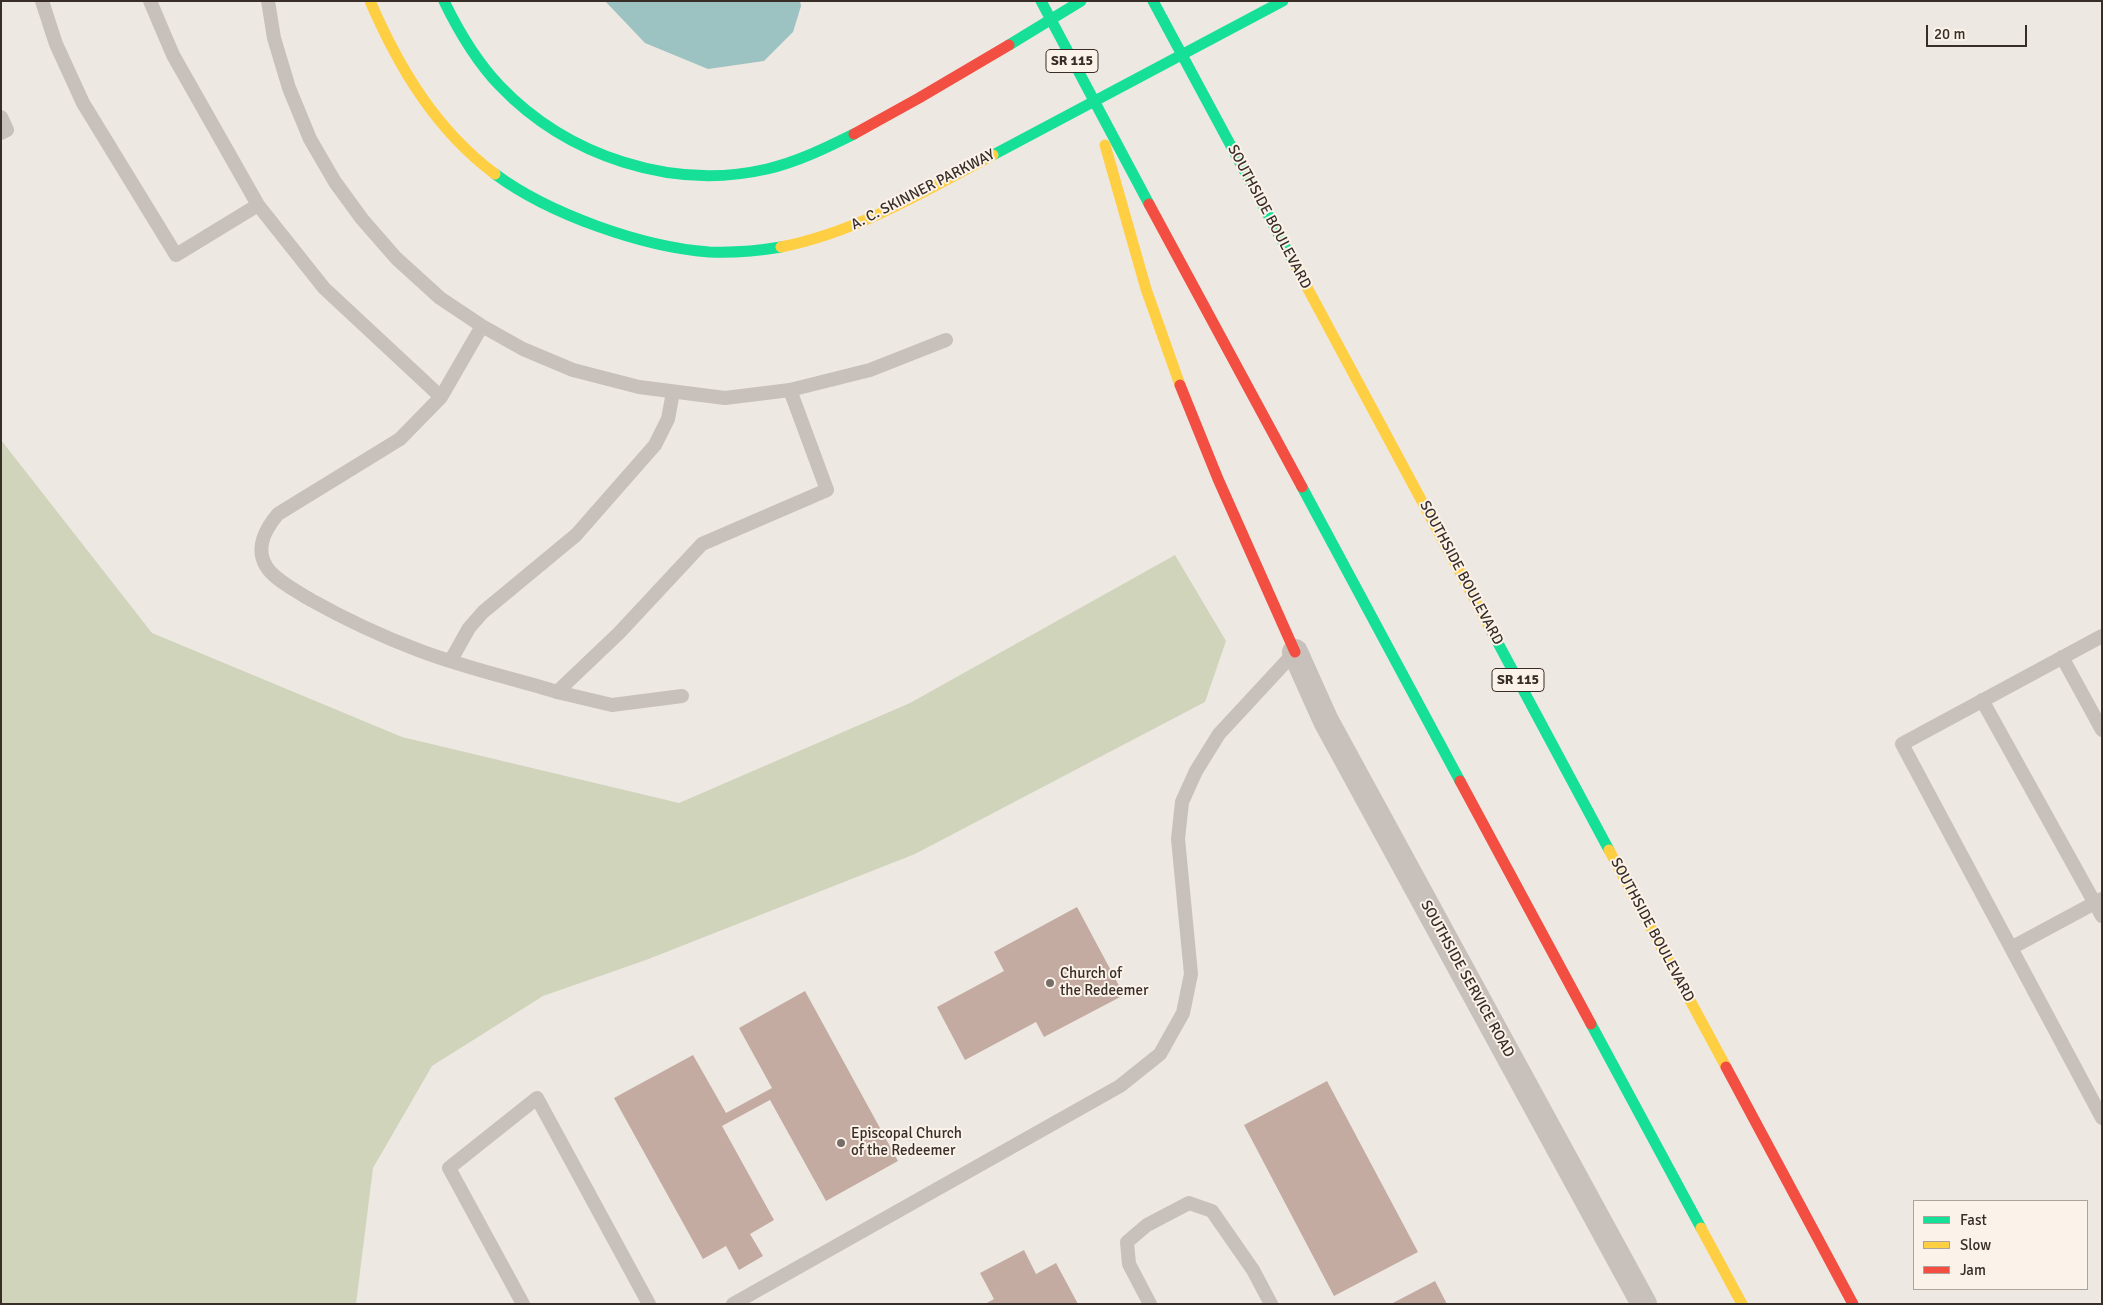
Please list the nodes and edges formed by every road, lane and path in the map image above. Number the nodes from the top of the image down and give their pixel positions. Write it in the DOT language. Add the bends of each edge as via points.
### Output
graph roads {
  1 [pos="42,1"];
  2 [pos="150,1"];
  3 [pos="268,1"];
  4 [pos="370,1"];
  5 [pos="444,1"];
  6 [pos="1041,1"];
  7 [pos="1081,1"];
  8 [pos="1153,1"];
  9 [pos="1283,1"];
  10 [pos="1051,19"];
  11 [pos="1182,56"];
  12 [pos="1094,102"];
  13 [pos="1,117"];
  14 [pos="1,133"];
  15 [pos="258,205"];
  16 [pos="482,326"];
  17 [pos="946,340"];
  18 [pos="790,390"];
  19 [pos="673,392"];
  20 [pos="441,397"];
  21 [pos="2102,636"];
  22 [pos="1295,652"];
  23 [pos="2062,657"];
  24 [pos="451,660"];
  25 [pos="557,692"];
  26 [pos="682,696"];
  27 [pos="1982,700"];
  28 [pos="2102,730"];
  29 [pos="2098,901"];
  30 [pos="2102,916"];
  31 [pos="2011,948"];
  32 [pos="2102,1118"];
  33 [pos="523,1304"];
  34 [pos="650,1304"];
  35 [pos="733,1304"];
  36 [pos="1150,1304"];
  37 [pos="1271,1304"];
  38 [pos="1644,1304"];
  39 [pos="1742,1304"];
  40 [pos="1854,1304"];
  1 -- 15 [label="lane" via="56,44 83,103 176,255"];
  2 -- 15 [label="lane" via="173,55"];
  3 -- 16 [label="lane" via="274,38 289,88 310,139 335,182 396,258 440,298"];
  4 -- 12 [label="main road, A. C. SKINNER PARKWAY" via="383,33 414,88 456,140 503,180 528,196 586,222 679,249 718,253 764,250 844,230 913,198"];
  5 -- 10 [label="main road" via="480,64 507,94 544,124 618,161 681,175 744,172 809,156 938,88"];
  6 -- 10 [label="main road, SR 115"];
  7 -- 10 [label="main road"];
  8 -- 11 [label="main road, SOUTHSIDE BOULEVARD / SR 115"];
  9 -- 11 [label="main road, A. C. SKINNER PARKWAY"];
  10 -- 12 [label="main road, SR 115"];
  11 -- 12 [label="main road, A. C. SKINNER PARKWAY"];
  11 -- 40 [label="main road, SOUTHSIDE BOULEVARD / SR 115"];
  12 -- 22 [label="main road" via="1145,284 1174,371"];
  12 -- 39 [label="main road, SR 115"];
  13 -- 14 [label="lane" via="7,130"];
  15 -- 20 [label="lane" via="324,288"];
  16 -- 19 [label="lane" via="523,349 573,370"];
  16 -- 20 [label="lane"];
  17 -- 18 [label="lane" via="870,370"];
  18 -- 19 [label="lane" via="724,398"];
  18 -- 25 [label="lane" via="827,490 702,544"];
  19 -- 24 [label="lane" via="668,418 655,445 576,535 483,612 469,628"];
  20 -- 24 [label="lane" via="400,440 278,514 268,525 262,545 269,570 293,590 345,619 419,651"];
  21 -- 23 [label="lane"];
  22 -- 35 [label="lane" via="1219,734 1196,771 1182,802 1178,839 1191,974 1183,1013 1160,1054 1120,1086"];
  22 -- 38 [label="street, SOUTHSIDE SERVICE ROAD" via="1326,721"];
  23 -- 27 [label="lane"];
  23 -- 28 [label="lane"];
  24 -- 25 [label="lane"];
  25 -- 26 [label="lane" via="612,705"];
  27 -- 29 [label="lane"];
  27 -- 31 [label="lane" via="1902,744"];
  29 -- 30 [label="lane"];
  29 -- 31 [label="lane"];
  31 -- 32 [label="lane"];
  33 -- 34 [label="lane" via="449,1168 537,1098"];
  36 -- 37 [label="lane" via="1129,1264 1127,1242 1147,1225 1189,1202 1212,1211 1253,1270"];
}
